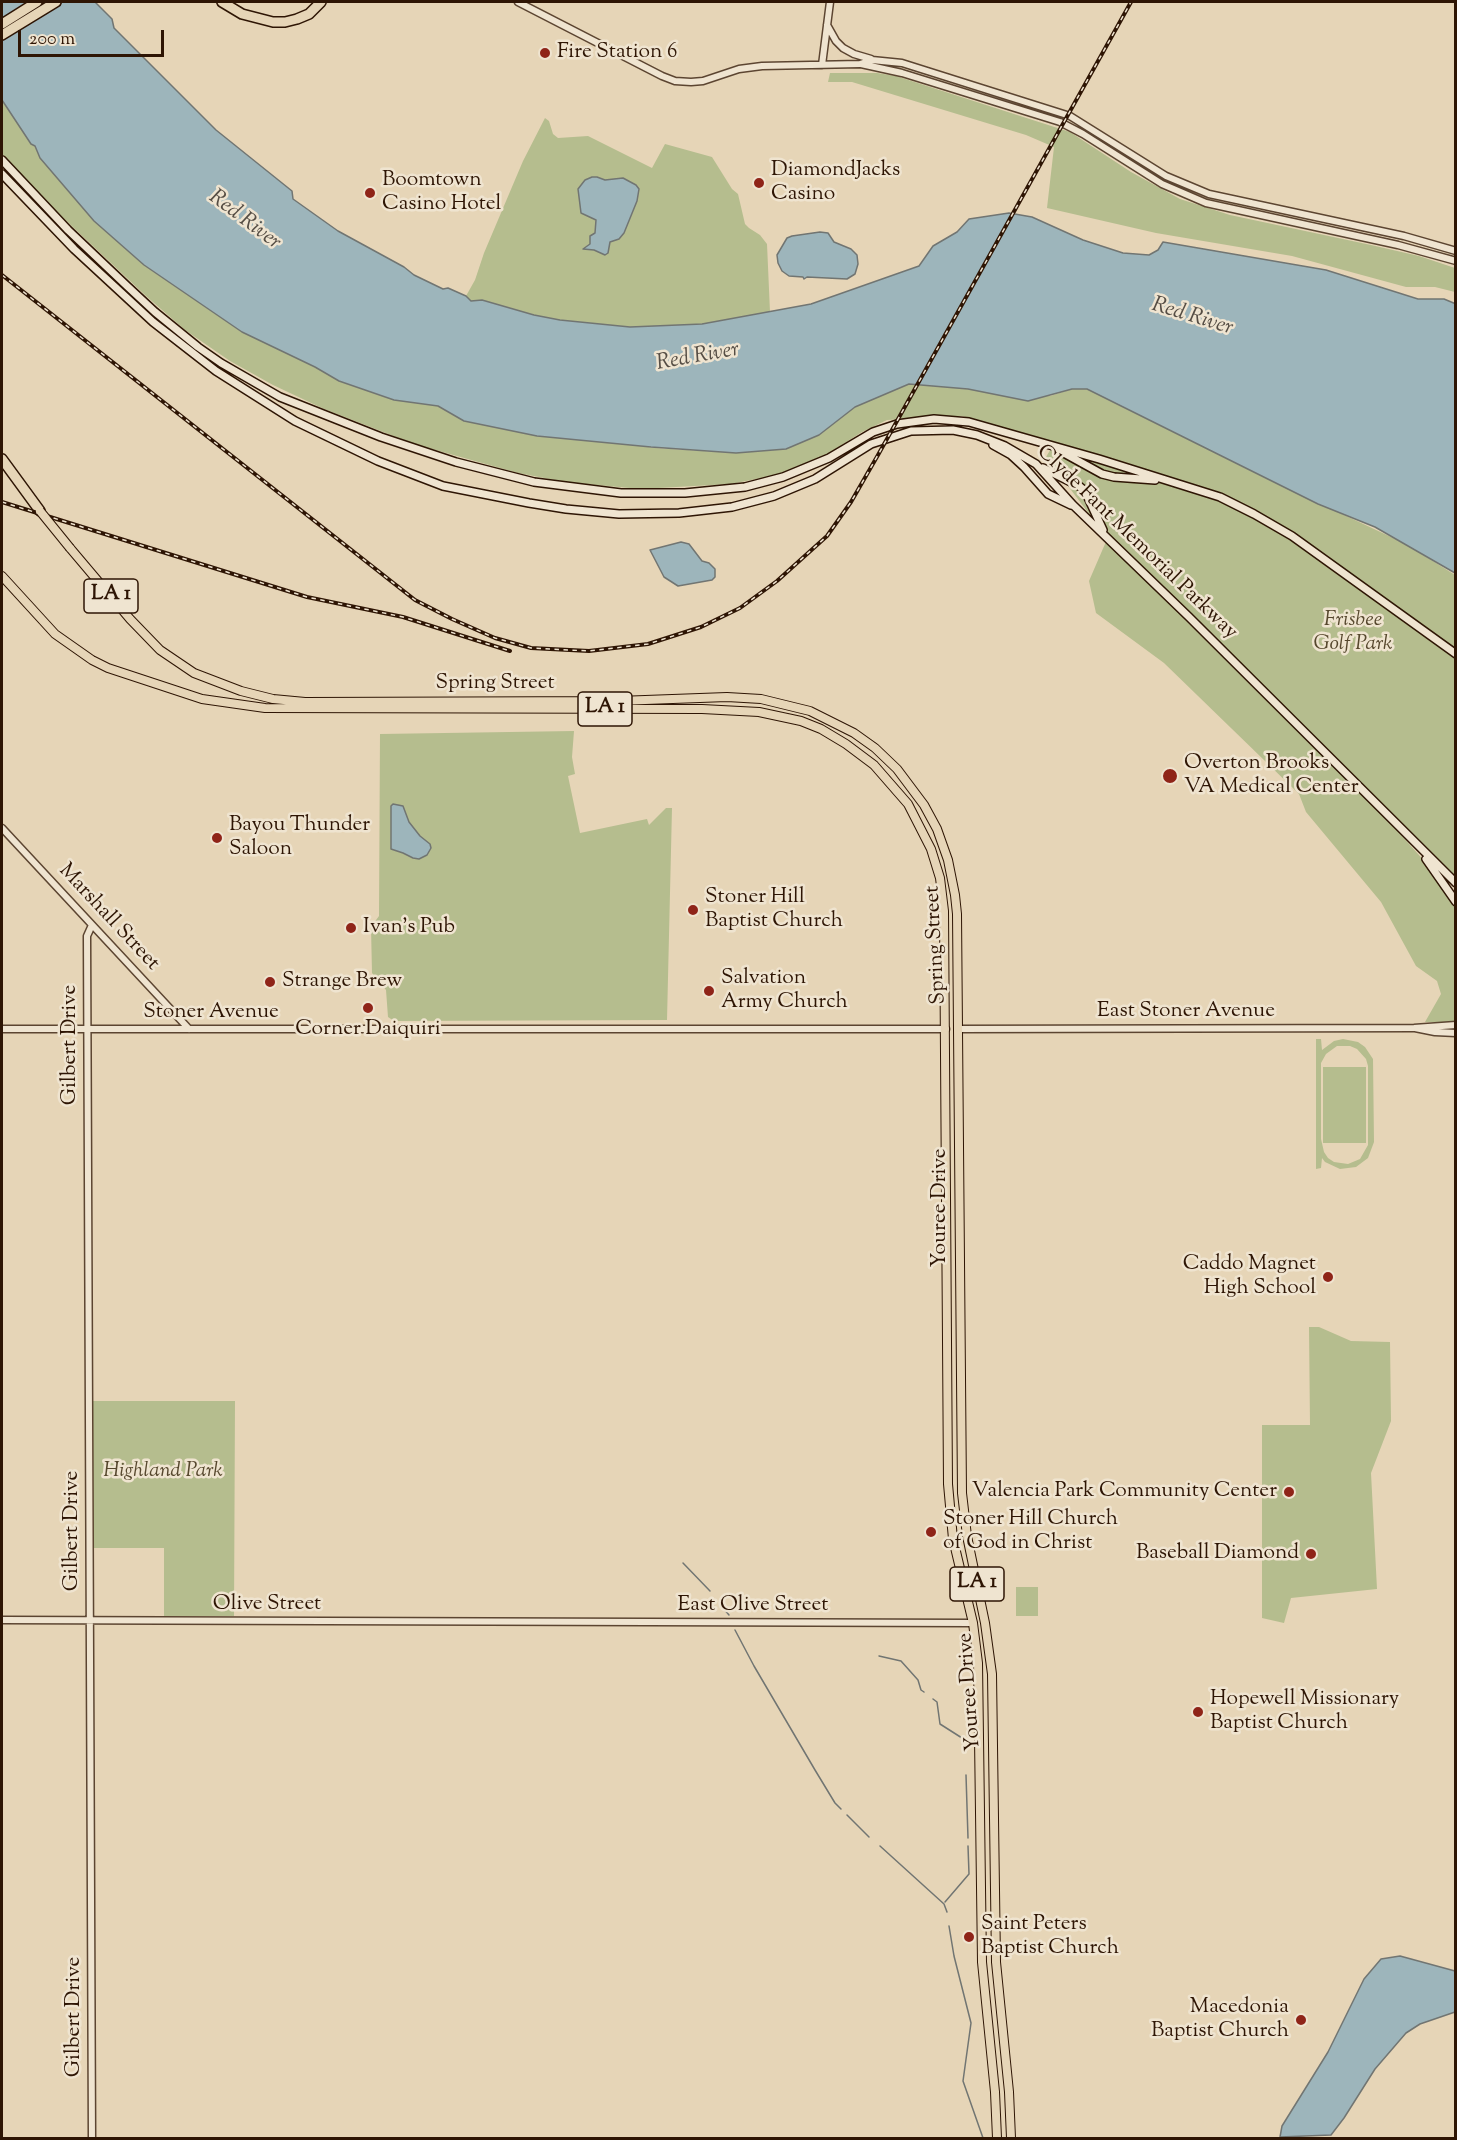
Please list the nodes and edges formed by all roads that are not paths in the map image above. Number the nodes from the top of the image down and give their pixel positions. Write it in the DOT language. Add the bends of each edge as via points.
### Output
graph roads {
  1 [pos="37,2"];
  2 [pos="56,2"];
  3 [pos="222,2"];
  4 [pos="321,2"];
  5 [pos="519,2"];
  6 [pos="830,2"];
  7 [pos="2,24"];
  8 [pos="827,25"];
  9 [pos="2,35"];
  10 [pos="872,60"];
  11 [pos="860,64"];
  12 [pos="822,65"];
  13 [pos="2,160"];
  14 [pos="2,174"];
  15 [pos="1455,251"];
  16 [pos="1455,261"];
  17 [pos="964,432"];
  18 [pos="1022,437"];
  19 [pos="2,459"];
  20 [pos="1036,464"];
  21 [pos="2,466"];
  22 [pos="1187,486"];
  23 [pos="1078,509"];
  24 [pos="40,511"];
  25 [pos="1108,537"];
  26 [pos="2,576"];
  27 [pos="1455,654"];
  28 [pos="2,828"];
  29 [pos="1403,832"];
  30 [pos="1455,883"];
  31 [pos="1455,902"];
  32 [pos="92,925"];
  33 [pos="1455,1025"];
  34 [pos="1414,1028"];
  35 [pos="2,1029"];
  36 [pos="87,1029"];
  37 [pos="946,1029"];
  38 [pos="958,1029"];
  39 [pos="190,1030"];
  40 [pos="1455,1033"];
  41 [pos="946,1323"];
  42 [pos="959,1323"];
  43 [pos="2,1620"];
  44 [pos="90,1620"];
  45 [pos="533,1623"];
  46 [pos="973,1623"];
  47 [pos="985,1623"];
  48 [pos="981,1919"];
  49 [pos="995,1920"];
  50 [pos="92,2139"];
  51 [pos="997,2139"];
  52 [pos="1011,2139"];
  1 -- 7 [label="highway"];
  2 -- 9 [label="highway"];
  3 -- 4 [label="highway" via="256,19 279,22 309,14"];
  5 -- 12 [label="street" via="675,81 704,81 757,66"];
  6 -- 8 [label="street"];
  8 -- 10 [label="street" via="843,48"];
  8 -- 12 [label="street"];
  10 -- 11 [label="street"];
  10 -- 15 [label="street" via="902,63 1060,112 1166,176 1209,194 1404,236"];
  11 -- 12 [label="street"];
  11 -- 16 [label="street" via="902,72 1060,122 1158,182 1201,201"];
  13 -- 18 [label="main road, Clyde Fant Memorial Parkway" via="68,230 155,312 221,363 318,414 478,468 534,482 592,490 685,493 745,487 783,477 829,458 873,432 915,421 954,420"];
  14 -- 17 [label="main road, Clyde Fant Memorial Parkway" via="66,241 153,322 216,371 294,422 443,486 529,504 604,513 699,512 753,502 795,488 895,435 930,429"];
  17 -- 20 [label="main road, Clyde Fant Memorial Parkway" via="1005,446"];
  17 -- 23 [label="main road" via="1011,456 1048,494"];
  18 -- 22 [label="main road, Clyde Fant Memorial Parkway"];
  18 -- 22 [label="main road" via="1066,454 1097,473"];
  19 -- 24 [label="highway"];
  20 -- 23 [label="main road, Clyde Fant Memorial Parkway"];
  20 -- 25 [label="main road" via="1085,491"];
  21 -- 24 [label="main road, Spring Street / LA 1"];
  22 -- 27 [label="main road, Clyde Fant Memorial Parkway" via="1220,497 1278,527"];
  23 -- 25 [label="main road, Clyde Fant Memorial Parkway"];
  24 -- 38 [label="main road, Spring Street / LA 1, bridge" via="160,650 194,673 259,696 305,702 607,702 739,697 797,707 843,726 897,769 919,796 940,836 955,895"];
  25 -- 29 [label="main road, Clyde Fant Memorial Parkway"];
  26 -- 37 [label="main road, Spring Street / LA 1" via="55,634 84,656 190,696 243,707 738,710 781,716 821,729 861,753 886,777 908,804 931,849 944,911"];
  28 -- 32 [label="street, Marshall Street"];
  29 -- 30 [label="main road, Clyde Fant Memorial Parkway"];
  29 -- 31 [label="main road"];
  32 -- 36 [label="street, Gilbert Drive" via="87,936"];
  32 -- 39 [label="street, Marshall Street"];
  33 -- 34 [label="street, East Stoner Avenue"];
  34 -- 38 [label="street, East Stoner Avenue"];
  34 -- 40 [label="street, East Stoner Avenue"];
  35 -- 36 [label="street, Stoner Avenue"];
  36 -- 39 [label="street, Stoner Avenue"];
  36 -- 44 [label="street, Gilbert Drive"];
  37 -- 38 [label="main road"];
  37 -- 39 [label="street, Stoner Avenue"];
  37 -- 41 [label="main road, Youree Drive / LA 1"];
  38 -- 42 [label="main road, Youree Drive / LA 1"];
  41 -- 42 [label="main road"];
  41 -- 46 [label="main road, Youree Drive / LA 1" via="949,1510"];
  42 -- 47 [label="main road, Youree Drive / LA 1" via="963,1506"];
  43 -- 44 [label="street, Olive Street"];
  44 -- 45 [label="street, Olive Street"];
  44 -- 50 [label="street, Gilbert Drive"];
  45 -- 46 [label="street, East Olive Street"];
  46 -- 47 [label="main road"];
  46 -- 48 [label="main road, Youree Drive / LA 1" via="980,1685"];
  47 -- 49 [label="main road, Youree Drive / LA 1" via="994,1700"];
  48 -- 49 [label="main road"];
  48 -- 51 [label="main road, Youree Drive / LA 1"];
  49 -- 52 [label="main road, Youree Drive / LA 1"];
}
